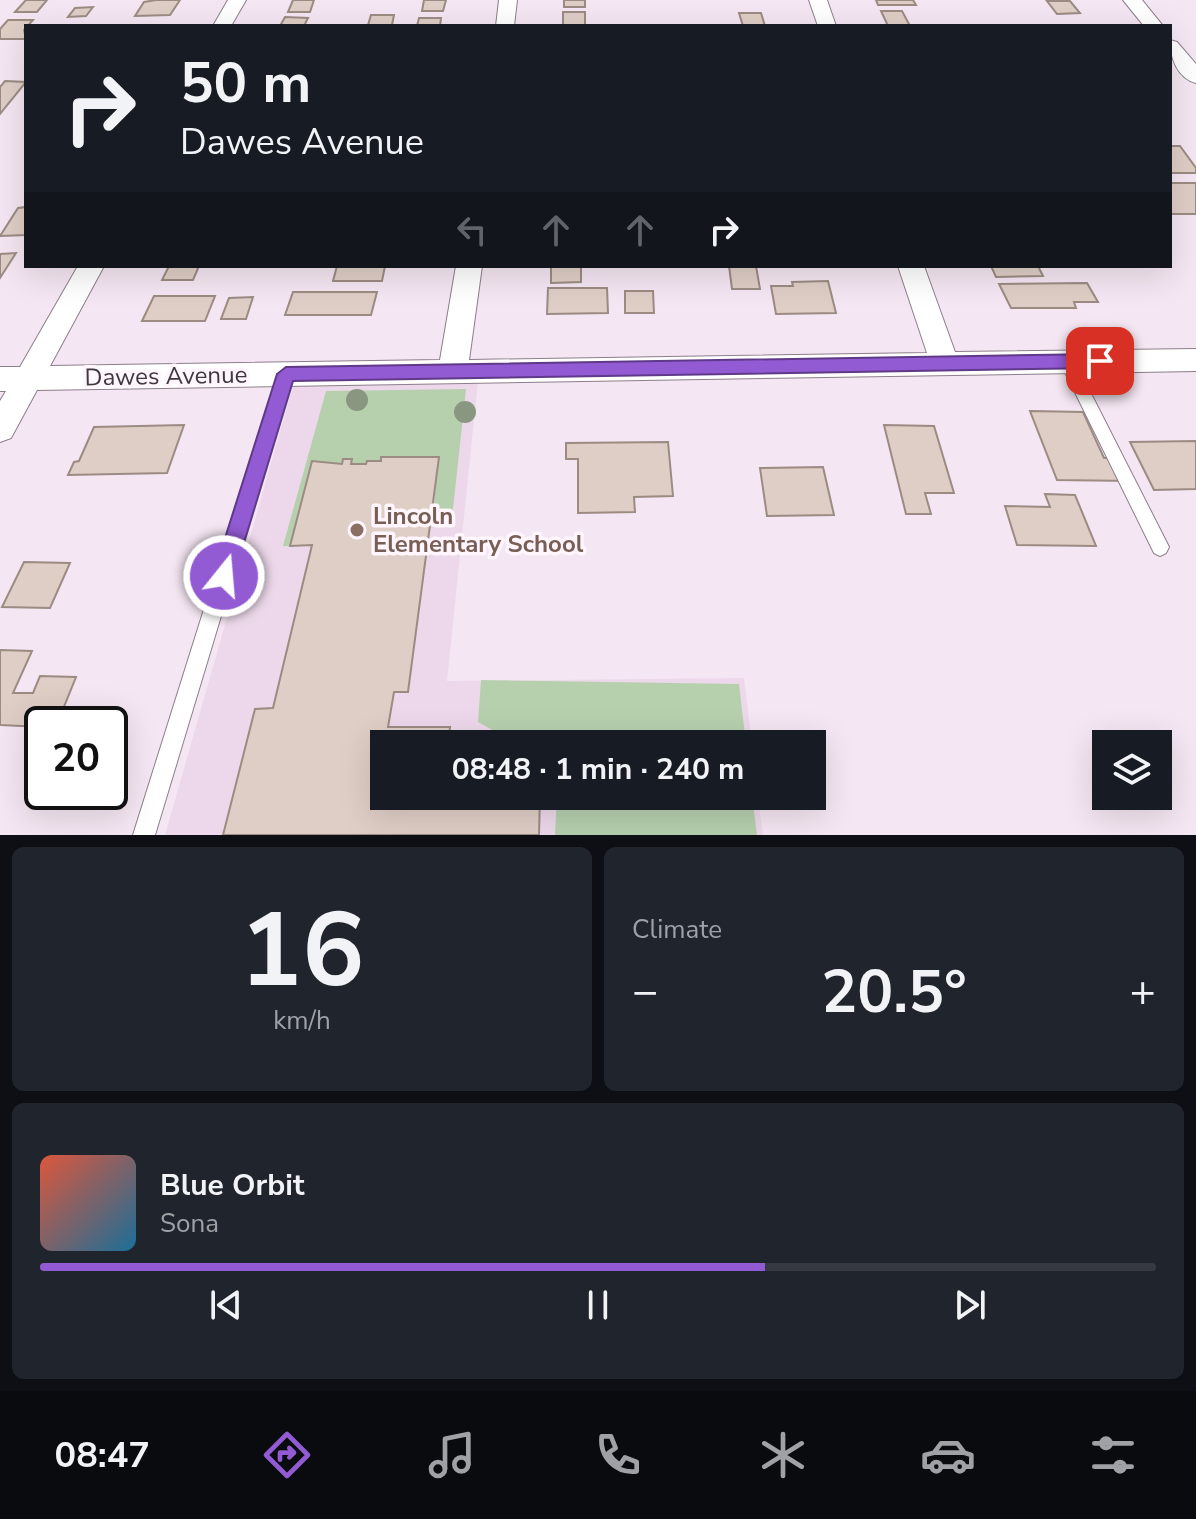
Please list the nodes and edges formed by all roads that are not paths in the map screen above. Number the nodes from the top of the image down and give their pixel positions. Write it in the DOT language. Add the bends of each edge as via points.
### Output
graph roads {
  1 [pos="237,0"];
  2 [pos="508,0"];
  3 [pos="818,0"];
  4 [pos="1132,0"];
  5 [pos="223,24"];
  6 [pos="505,24"];
  7 [pos="826,24"];
  8 [pos="1152,24"];
  9 [pos="1172,48"];
  10 [pos="1196,77"];
  11 [pos="90,268"];
  12 [pos="469,268"];
  13 [pos="912,268"];
  14 [pos="1196,360"];
  15 [pos="1068,362"];
  16 [pos="945,364"];
  17 [pos="453,371"];
  18 [pos="286,374"];
  19 [pos="29,378"];
  20 [pos="0,379"];
  21 [pos="0,429"];
  22 [pos="1160,547"];
  23 [pos="144,835"];
  1 -- 5 [label="street"];
  2 -- 6 [label="street"];
  3 -- 7 [label="street"];
  4 -- 8 [label="street"];
  9 -- 10 [label="street"];
  11 -- 19 [label="street"];
  12 -- 17 [label="street"];
  13 -- 16 [label="street"];
  14 -- 15 [label="street, Dawes Avenue"];
  15 -- 16 [label="street, Dawes Avenue"];
  15 -- 22 [label="lane"];
  16 -- 17 [label="street, Dawes Avenue"];
  17 -- 18 [label="street, Dawes Avenue"];
  18 -- 19 [label="street, Dawes Avenue"];
  18 -- 23 [label="lane"];
  19 -- 20 [label="street, Dawes Avenue"];
  19 -- 21 [label="street"];
}
